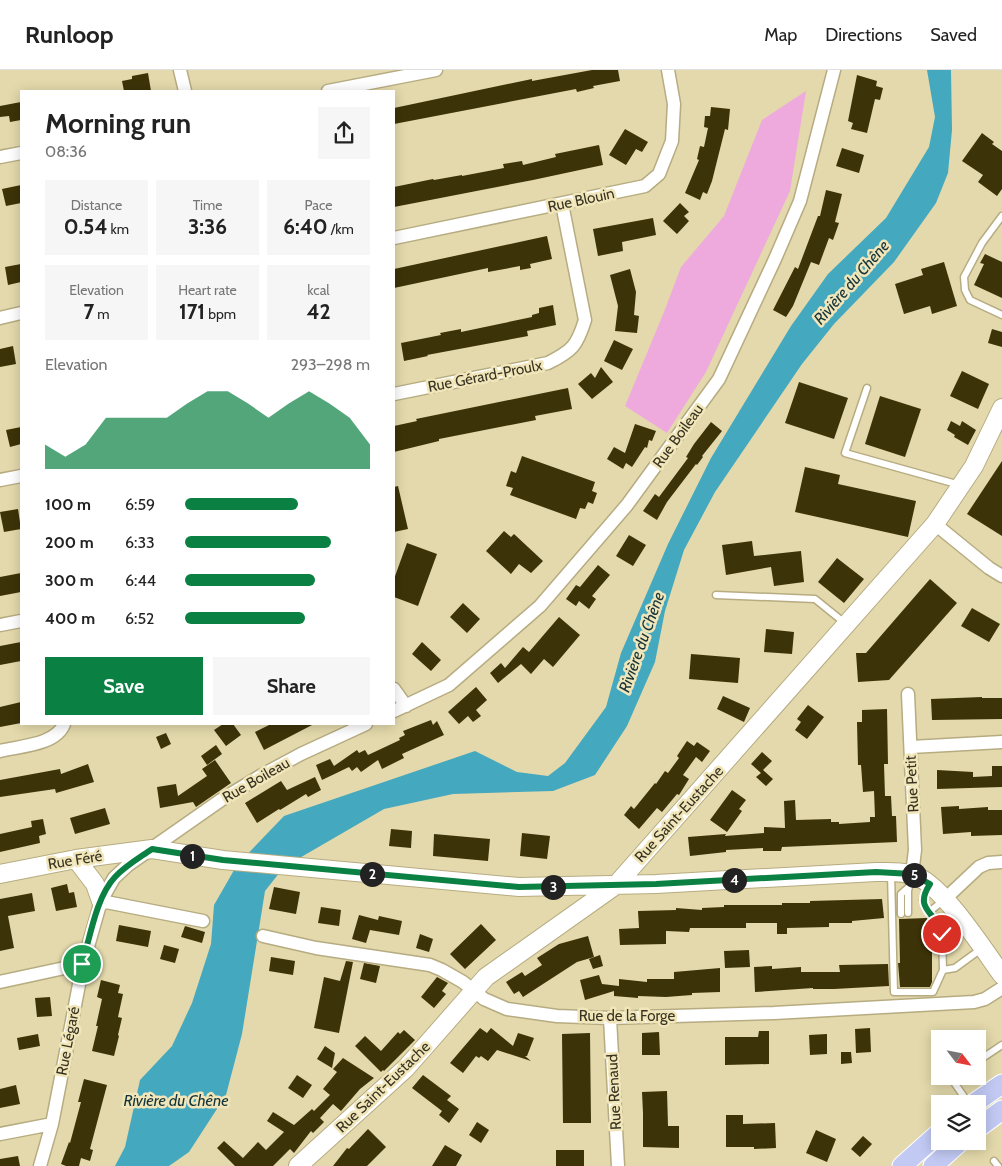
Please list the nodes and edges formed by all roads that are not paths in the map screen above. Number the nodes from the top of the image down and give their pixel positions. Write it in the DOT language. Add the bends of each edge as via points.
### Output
graph roads {
  1 [pos="180,70"];
  2 [pos="436,70"];
  3 [pos="668,70"];
  4 [pos="834,70"];
  5 [pos="185,90"];
  6 [pos="333,90"];
  7 [pos="20,152"];
  8 [pos="0,157"];
  9 [pos="562,204"];
  10 [pos="1002,216"];
  11 [pos="395,238"];
  12 [pos="20,313"];
  13 [pos="1002,315"];
  14 [pos="0,318"];
  15 [pos="867,388"];
  16 [pos="395,394"];
  17 [pos="1002,408"];
  18 [pos="20,476"];
  19 [pos="0,480"];
  20 [pos="961,486"];
  21 [pos="935,524"];
  22 [pos="1002,576"];
  23 [pos="716,595"];
  24 [pos="20,621"];
  25 [pos="847,624"];
  26 [pos="0,625"];
  27 [pos="395,690"];
  28 [pos="908,694"];
  29 [pos="406,706"];
  30 [pos="395,712"];
  31 [pos="64,725"];
  32 [pos="364,725"];
  33 [pos="1002,742"];
  34 [pos="911,748"];
  35 [pos="0,750"];
  36 [pos="152,849"];
  37 [pos="76,859"];
  38 [pos="1002,862"];
  39 [pos="891,872"];
  40 [pos="0,874"];
  41 [pos="910,881"];
  42 [pos="930,884"];
  43 [pos="616,885"];
  44 [pos="945,899"];
  45 [pos="101,901"];
  46 [pos="929,912"];
  47 [pos="905,913"];
  48 [pos="203,921"];
  49 [pos="263,936"];
  50 [pos="982,948"];
  51 [pos="82,964"];
  52 [pos="1000,969"];
  53 [pos="943,970"];
  54 [pos="0,982"];
  55 [pos="1002,988"];
  56 [pos="473,990"];
  57 [pos="610,1018"];
  58 [pos="1002,1045"];
  59 [pos="986,1056"];
  60 [pos="1002,1084"];
  61 [pos="986,1095"];
  62 [pos="1002,1110"];
  63 [pos="986,1119"];
  64 [pos="52,1124"];
  65 [pos="0,1134"];
  66 [pos="931,1140"];
  67 [pos="951,1150"];
  68 [pos="40,1166"];
  69 [pos="298,1166"];
  70 [pos="618,1166"];
  71 [pos="902,1166"];
  72 [pos="933,1166"];
  1 -- 5 [label="street"];
  2 -- 6 [label="street"];
  3 -- 9 [label="street, Rue Blouin" via="674,104 672,141 659,174 645,186"];
  4 -- 29 [label="street, Rue Boileau" via="800,201 719,378 627,505 540,606 450,686"];
  7 -- 8 [label="street"];
  9 -- 11 [label="street, Rue Blouin"];
  9 -- 16 [label="street, Rue Gérard-Proulx" via="585,320 580,338 567,354 548,363"];
  10 -- 13 [label="lane" via="982,243 964,277 964,290 970,300"];
  12 -- 14 [label="street"];
  15 -- 20 [label="lane" via="846,453"];
  17 -- 20 [label="street, Rue Saint-Eustache"];
  18 -- 19 [label="street"];
  20 -- 21 [label="street, Rue Saint-Eustache"];
  21 -- 22 [label="street"];
  21 -- 25 [label="street, Rue Saint-Eustache"];
  23 -- 25 [label="lane" via="815,599"];
  24 -- 26 [label="street"];
  25 -- 43 [label="street, Rue Saint-Eustache"];
  27 -- 29 [label="street"];
  28 -- 34 [label="street, Rue Petit"];
  29 -- 30 [label="street, Rue Boileau"];
  31 -- 35 [label="street" via="62,731 47,740"];
  32 -- 36 [label="street, Rue Boileau" via="262,775"];
  33 -- 34 [label="street"];
  34 -- 41 [label="street, Rue Petit" via="915,850"];
  36 -- 37 [label="street, Rue Féré"];
  36 -- 43 [label="street, Rue Féré" via="223,860 519,887"];
  36 -- 45 [label="street, Rue Légaré" via="114,878"];
  37 -- 40 [label="street, Rue Féré"];
  37 -- 45 [label="street" via="95,884"];
  38 -- 44 [label="street" via="979,867"];
  39 -- 41 [label="street, Rue Féré"];
  39 -- 43 [label="street, Rue Féré"];
  39 -- 53 [label="lane" via="894,992 933,992"];
  41 -- 42 [label="street, Rue Féré"];
  41 -- 47 [label="lane"];
  42 -- 44 [label="street, Rue Féré"];
  42 -- 46 [label="lane" via="923,900"];
  43 -- 56 [label="street, Rue Saint-Eustache" via="486,977"];
  44 -- 46 [label="lane"];
  44 -- 50 [label="street, Rue Féré"];
  45 -- 48 [label="street"];
  45 -- 51 [label="street, Rue Légaré"];
  46 -- 53 [label="lane" via="942,934"];
  49 -- 56 [label="street, Rue de la Forge" via="316,948 430,965"];
  50 -- 52 [label="street, Rue Féré"];
  50 -- 53 [label="lane" via="955,968"];
  51 -- 54 [label="street"];
  51 -- 64 [label="street, Rue Légaré"];
  55 -- 57 [label="street, Rue de la Forge" via="974,1002"];
  56 -- 57 [label="street, Rue de la Forge" via="507,1009 556,1016"];
  56 -- 69 [label="street, Rue Saint-Eustache" via="406,1068"];
  57 -- 70 [label="street, Rue Renaud"];
  58 -- 59 [label="lane"];
  60 -- 61 [label="main road"];
  62 -- 63 [label="main road"];
  64 -- 65 [label="street"];
  64 -- 68 [label="street, Rue Légaré"];
  66 -- 71 [label="main road"];
  67 -- 72 [label="main road"];
}
